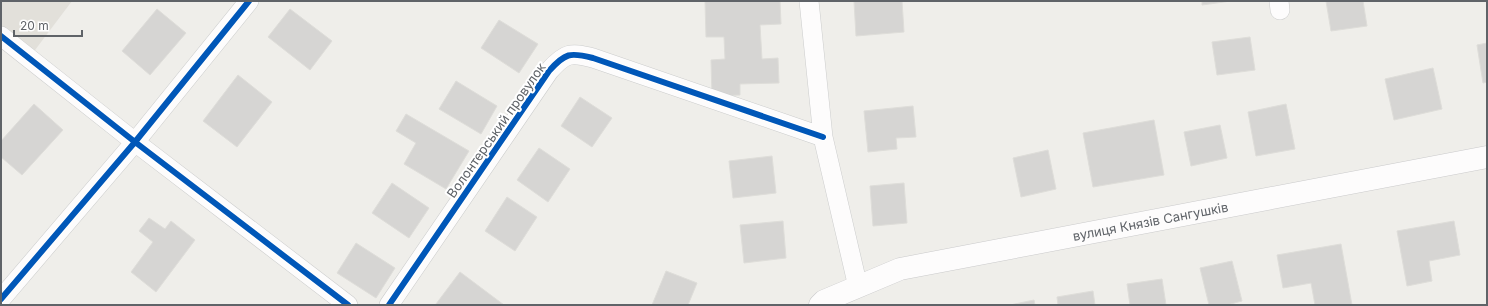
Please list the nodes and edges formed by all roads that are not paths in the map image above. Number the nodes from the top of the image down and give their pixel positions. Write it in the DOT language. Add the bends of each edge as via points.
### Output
graph roads {
  1 [pos="249,1"];
  2 [pos="809,1"];
  3 [pos="1,36"];
  4 [pos="822,137"];
  5 [pos="134,142"];
  6 [pos="1487,157"];
  7 [pos="858,287"];
  8 [pos="1,299"];
  9 [pos="823,304"];
  10 [pos="348,305"];
  11 [pos="389,305"];
  1 -- 5 [label="street"];
  2 -- 4 [label="street"];
  3 -- 5 [label="street"];
  4 -- 7 [label="street"];
  4 -- 11 [label="street, Волонтерський провулок" via="593,58 576,54 559,59"];
  5 -- 8 [label="street"];
  5 -- 10 [label="street"];
  6 -- 7 [label="main road, вулиця Князів Сангушків" via="900,269"];
  7 -- 9 [label="main road, вулиця Князів Сангушків"];
}
